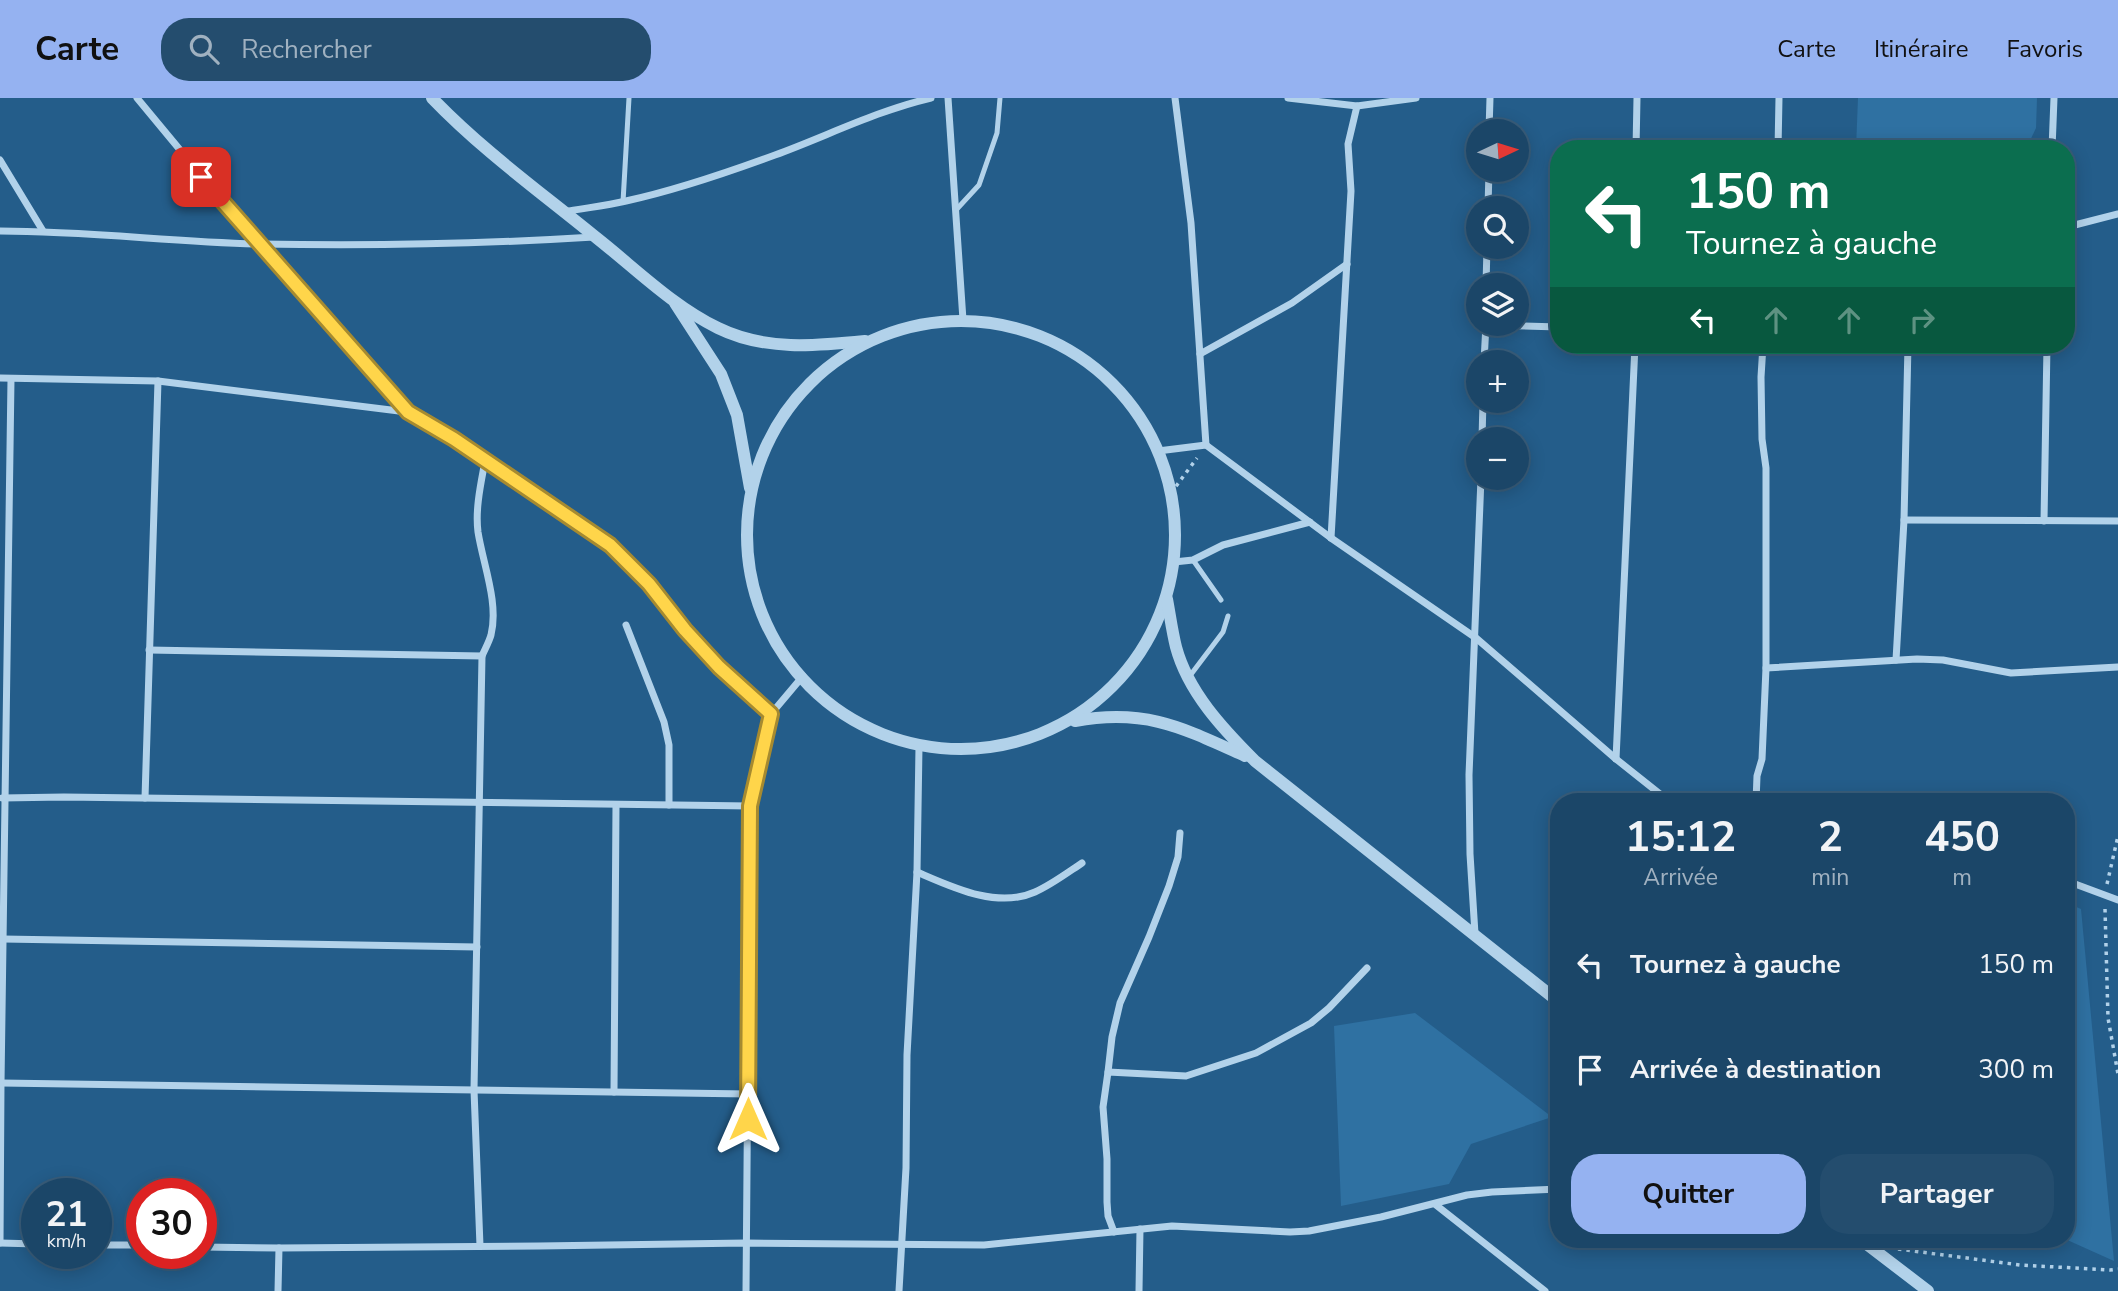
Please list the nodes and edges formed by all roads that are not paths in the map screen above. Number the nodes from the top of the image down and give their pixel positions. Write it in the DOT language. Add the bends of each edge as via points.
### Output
graph roads {
  1 [pos="137,98"];
  2 [pos="432,98"];
  3 [pos="629,98"];
  4 [pos="931,98"];
  5 [pos="948,98"];
  6 [pos="1000,98"];
  7 [pos="1175,98"];
  8 [pos="1288,98"];
  9 [pos="1416,98"];
  10 [pos="1490,98"];
  11 [pos="1637,98"];
  12 [pos="1779,98"];
  13 [pos="2054,98"];
  14 [pos="1357,106"];
  15 [pos="1489,119"];
  16 [pos="1636,140"];
  17 [pos="1778,140"];
  18 [pos="2052,140"];
  19 [pos="0,160"];
  20 [pos="623,202"];
  21 [pos="956,211"];
  22 [pos="562,212"];
  23 [pos="2118,214"];
  24 [pos="2075,225"];
  25 [pos="0,231"];
  26 [pos="43,231"];
  27 [pos="596,237"];
  28 [pos="258,244"];
  29 [pos="1347,264"];
  30 [pos="673,300"];
  31 [pos="963,320"];
  32 [pos="1529,326"];
  33 [pos="1550,327"];
  34 [pos="869,341"];
  35 [pos="1200,354"];
  36 [pos="1635,354"];
  37 [pos="1762,354"];
  38 [pos="1908,354"];
  39 [pos="2047,354"];
  40 [pos="0,378"];
  41 [pos="11,379"];
  42 [pos="158,381"];
  43 [pos="408,412"];
  44 [pos="1206,445"];
  45 [pos="1158,451"];
  46 [pos="485,461"];
  47 [pos="1481,490"];
  48 [pos="751,492"];
  49 [pos="1904,520"];
  50 [pos="2044,521"];
  51 [pos="2118,521"];
  52 [pos="1310,522"];
  53 [pos="1331,538"];
  54 [pos="1193,560"];
  55 [pos="1174,562"];
  56 [pos="1167,596"];
  57 [pos="1221,600"];
  58 [pos="1228,616"];
  59 [pos="626,625"];
  60 [pos="1476,638"];
  61 [pos="149,650"];
  62 [pos="482,656"];
  63 [pos="1896,660"];
  64 [pos="2118,667"];
  65 [pos="1766,668"];
  66 [pos="803,676"];
  67 [pos="1189,677"];
  68 [pos="771,714"];
  69 [pos="1068,722"];
  70 [pos="919,747"];
  71 [pos="1616,759"];
  72 [pos="1255,761"];
  73 [pos="1659,793"];
  74 [pos="1756,793"];
  75 [pos="2,798"];
  76 [pos="145,798"];
  77 [pos="480,804"];
  78 [pos="617,805"];
  79 [pos="669,805"];
  80 [pos="750,806"];
  81 [pos="1180,833"];
  82 [pos="1082,863"];
  83 [pos="917,873"];
  84 [pos="2075,884"];
  85 [pos="2118,900"];
  86 [pos="1475,934"];
  87 [pos="3,939"];
  88 [pos="477,947"];
  89 [pos="1367,968"];
  90 [pos="1550,995"];
  91 [pos="1108,1072"];
  92 [pos="1,1083"];
  93 [pos="474,1090"];
  94 [pos="614,1092"];
  95 [pos="748,1094"];
  96 [pos="1550,1189"];
  97 [pos="1436,1205"];
  98 [pos="1140,1229"];
  99 [pos="1114,1231"];
  100 [pos="0,1243"];
  101 [pos="747,1243"];
  102 [pos="21,1244"];
  103 [pos="900,1244"];
  104 [pos="481,1246"];
  105 [pos="217,1247"];
  106 [pos="279,1248"];
  107 [pos="1872,1248"];
  108 [pos="278,1291"];
  109 [pos="746,1291"];
  110 [pos="899,1291"];
  111 [pos="1139,1291"];
  112 [pos="1545,1291"];
  113 [pos="1928,1291"];
  1 -- 28 [label="street"];
  2 -- 22 [label="street" via="495,158"];
  3 -- 20 [label="lane"];
  4 -- 20 [label="street" via="901,105 711,178"];
  5 -- 21 [label="street"];
  6 -- 21 [label="lane" via="997,134 979,185"];
  7 -- 35 [label="street" via="1191,223"];
  8 -- 14 [label="street"];
  9 -- 14 [label="street"];
  10 -- 15 [label="street"];
  11 -- 16 [label="street"];
  12 -- 17 [label="street"];
  13 -- 18 [label="street"];
  14 -- 29 [label="street" via="1348,144"];
  19 -- 26 [label="street"];
  20 -- 22 [label="street"];
  21 -- 31 [label="street"];
  22 -- 27 [label="street"];
  23 -- 24 [label="street"];
  25 -- 26 [label="street"];
  26 -- 28 [label="street"];
  27 -- 28 [label="street" via="509,243"];
  27 -- 30 [label="street"];
  28 -- 43 [label="street"];
  29 -- 35 [label="street" via="1292,303"];
  29 -- 53 [label="street"];
  30 -- 34 [label="street" via="719,328 781,346"];
  30 -- 48 [label="street" via="721,374 737,415"];
  31 -- 34 [label="street" via="915,325"];
  31 -- 45 [label="street" via="1011,326 1056,342 1097,369 1142,420"];
  32 -- 33 [label="street"];
  34 -- 48 [label="street" via="827,367 789,406 764,451"];
  35 -- 44 [label="street"];
  36 -- 71 [label="street"];
  37 -- 65 [label="street"];
  38 -- 49 [label="street"];
  39 -- 50 [label="street"];
  40 -- 41 [label="street"];
  41 -- 42 [label="street"];
  41 -- 75 [label="street"];
  42 -- 43 [label="street"];
  42 -- 61 [label="street"];
  43 -- 46 [label="street"];
  44 -- 45 [label="street"];
  44 -- 52 [label="street"];
  45 -- 55 [label="street" via="1171,493"];
  46 -- 62 [label="street" via="478,530 492,607 491,634"];
  46 -- 68 [label="street" via="610,545 719,667"];
  47 -- 60 [label="street"];
  48 -- 66 [label="street" via="748,557 754,593 767,626"];
  49 -- 50 [label="street"];
  49 -- 63 [label="street"];
  50 -- 51 [label="street"];
  52 -- 53 [label="street"];
  52 -- 54 [label="street" via="1223,545"];
  53 -- 60 [label="street"];
  54 -- 55 [label="street"];
  54 -- 57 [label="lane"];
  55 -- 56 [label="street"];
  56 -- 67 [label="street" via="1177,649"];
  56 -- 69 [label="street" via="1154,629 1121,679"];
  58 -- 67 [label="lane" via="1223,632"];
  59 -- 79 [label="street" via="664,722 669,745"];
  60 -- 71 [label="street"];
  60 -- 86 [label="street" via="1469,775"];
  61 -- 62 [label="street"];
  61 -- 76 [label="street"];
  62 -- 77 [label="street"];
  63 -- 64 [label="street" via="1943,660 2011,673"];
  63 -- 65 [label="street"];
  65 -- 74 [label="street"];
  66 -- 68 [label="street"];
  66 -- 70 [label="street" via="821,699 867,729"];
  67 -- 72 [label="street" via="1204,705"];
  68 -- 80 [label="street"];
  69 -- 70 [label="street" via="1033,739 995,748"];
  69 -- 72 [label="street" via="1147,718"];
  70 -- 83 [label="street"];
  71 -- 73 [label="street"];
  72 -- 86 [label="street"];
  75 -- 76 [label="street"];
  75 -- 87 [label="street"];
  76 -- 77 [label="street"];
  77 -- 78 [label="street"];
  77 -- 88 [label="street"];
  78 -- 79 [label="street"];
  78 -- 94 [label="street"];
  79 -- 80 [label="street"];
  80 -- 95 [label="street"];
  81 -- 91 [label="street" via="1169,886 1120,1003"];
  82 -- 83 [label="street" via="1034,892 1010,900"];
  83 -- 103 [label="street"];
  84 -- 85 [label="street"];
  86 -- 90 [label="street"];
  87 -- 88 [label="street"];
  87 -- 92 [label="street"];
  88 -- 93 [label="street"];
  89 -- 91 [label="street" via="1311,1023 1256,1053 1186,1076"];
  91 -- 99 [label="street" via="1103,1107 1108,1216"];
  92 -- 93 [label="street"];
  92 -- 100 [label="street"];
  93 -- 94 [label="street"];
  93 -- 104 [label="street"];
  94 -- 95 [label="street"];
  95 -- 101 [label="street"];
  96 -- 97 [label="street" via="1467,1195"];
  97 -- 98 [label="street" via="1309,1231"];
  97 -- 112 [label="street"];
  98 -- 99 [label="street"];
  98 -- 111 [label="street"];
  99 -- 103 [label="street" via="984,1245"];
  100 -- 102 [label="street"];
  101 -- 103 [label="street"];
  101 -- 104 [label="street"];
  101 -- 109 [label="street"];
  103 -- 110 [label="street"];
  104 -- 106 [label="street"];
  105 -- 106 [label="street"];
  106 -- 108 [label="street"];
  107 -- 113 [label="street"];
}
